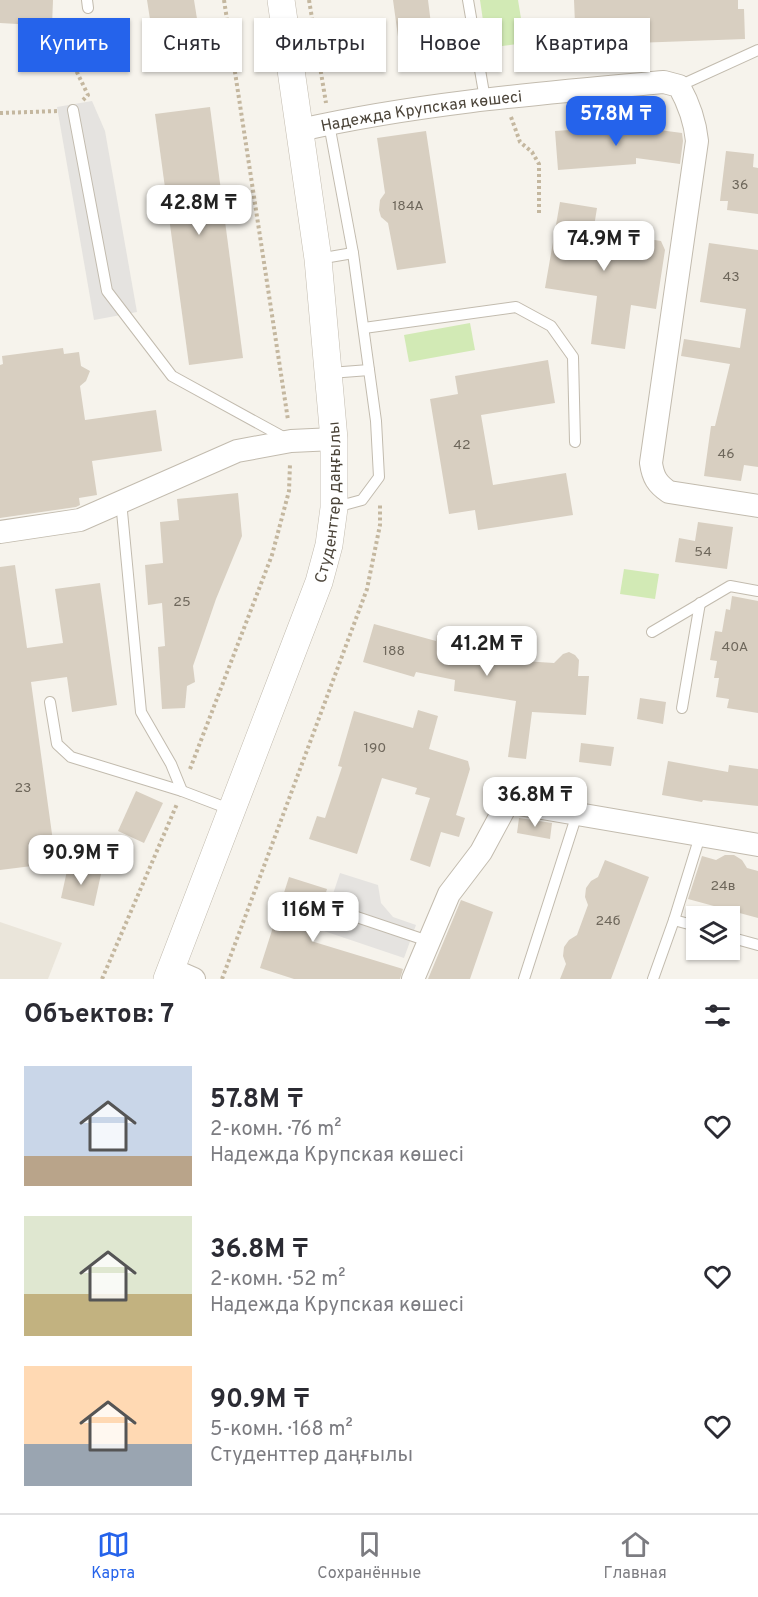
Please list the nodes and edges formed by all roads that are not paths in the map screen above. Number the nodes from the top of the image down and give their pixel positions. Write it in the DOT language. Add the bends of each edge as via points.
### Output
graph roads {
  1 [pos="281,0"];
  2 [pos="468,0"];
  3 [pos="758,50"];
  4 [pos="679,86"];
  5 [pos="495,97"];
  6 [pos="73,110"];
  7 [pos="329,124"];
  8 [pos="300,130"];
  9 [pos="353,253"];
  10 [pos="318,259"];
  11 [pos="364,328"];
  12 [pos="369,370"];
  13 [pos="330,373"];
  14 [pos="334,440"];
  15 [pos="291,441"];
  16 [pos="575,442"];
  17 [pos="121,501"];
  18 [pos="758,506"];
  19 [pos="334,508"];
  20 [pos="0,532"];
  21 [pos="758,591"];
  22 [pos="700,603"];
  23 [pos="652,632"];
  24 [pos="51,702"];
  25 [pos="682,708"];
  26 [pos="182,791"];
  27 [pos="232,810"];
  28 [pos="577,814"];
  29 [pos="700,836"];
  30 [pos="758,845"];
  31 [pos="336,910"];
  32 [pos="674,920"];
  33 [pos="686,923"];
  34 [pos="740,940"];
  35 [pos="428,941"];
  36 [pos="758,945"];
  37 [pos="177,976"];
  38 [pos="413,979"];
  39 [pos="524,979"];
  40 [pos="653,979"];
  1 -- 8 [label="street, Студенттер даңғылы"];
  2 -- 5 [label="lane"];
  3 -- 4 [label="lane"];
  4 -- 5 [label="street, Надежда Крупская көшесі" via="664,82"];
  4 -- 18 [label="street" via="695,122 697,141 651,463 653,476 669,492"];
  5 -- 7 [label="street, Надежда Крупская көшесі"];
  6 -- 15 [label="lane" via="106,291 172,376"];
  7 -- 8 [label="street, Надежда Крупская көшесі"];
  7 -- 9 [label="lane"];
  8 -- 10 [label="street, Студенттер даңғылы"];
  9 -- 10 [label="lane"];
  9 -- 11 [label="lane"];
  10 -- 13 [label="street, Студенттер даңғылы"];
  11 -- 12 [label="lane"];
  11 -- 16 [label="lane" via="516,307 551,326 573,357"];
  12 -- 13 [label="lane"];
  12 -- 19 [label="lane" via="379,477 362,500"];
  13 -- 14 [label="street, Студенттер даңғылы"];
  14 -- 15 [label="street"];
  14 -- 19 [label="street, Студенттер даңғылы"];
  15 -- 17 [label="street" via="237,451"];
  17 -- 20 [label="street" via="80,520"];
  17 -- 26 [label="lane" via="141,712"];
  19 -- 27 [label="street, Студенттер даңғылы" via="318,582"];
  21 -- 22 [label="lane" via="730,586"];
  22 -- 23 [label="lane"];
  22 -- 25 [label="lane"];
  24 -- 26 [label="lane" via="57,744 71,757"];
  26 -- 27 [label="lane"];
  27 -- 37 [label="street, Студенттер даңғылы"];
  28 -- 29 [label="street"];
  28 -- 35 [label="street" via="508,802 481,852 449,894"];
  28 -- 39 [label="lane"];
  29 -- 30 [label="street"];
  29 -- 32 [label="lane"];
  31 -- 35 [label="lane"];
  32 -- 33 [label="lane"];
  32 -- 40 [label="lane"];
  34 -- 36 [label="lane"];
  35 -- 38 [label="street"];
}
